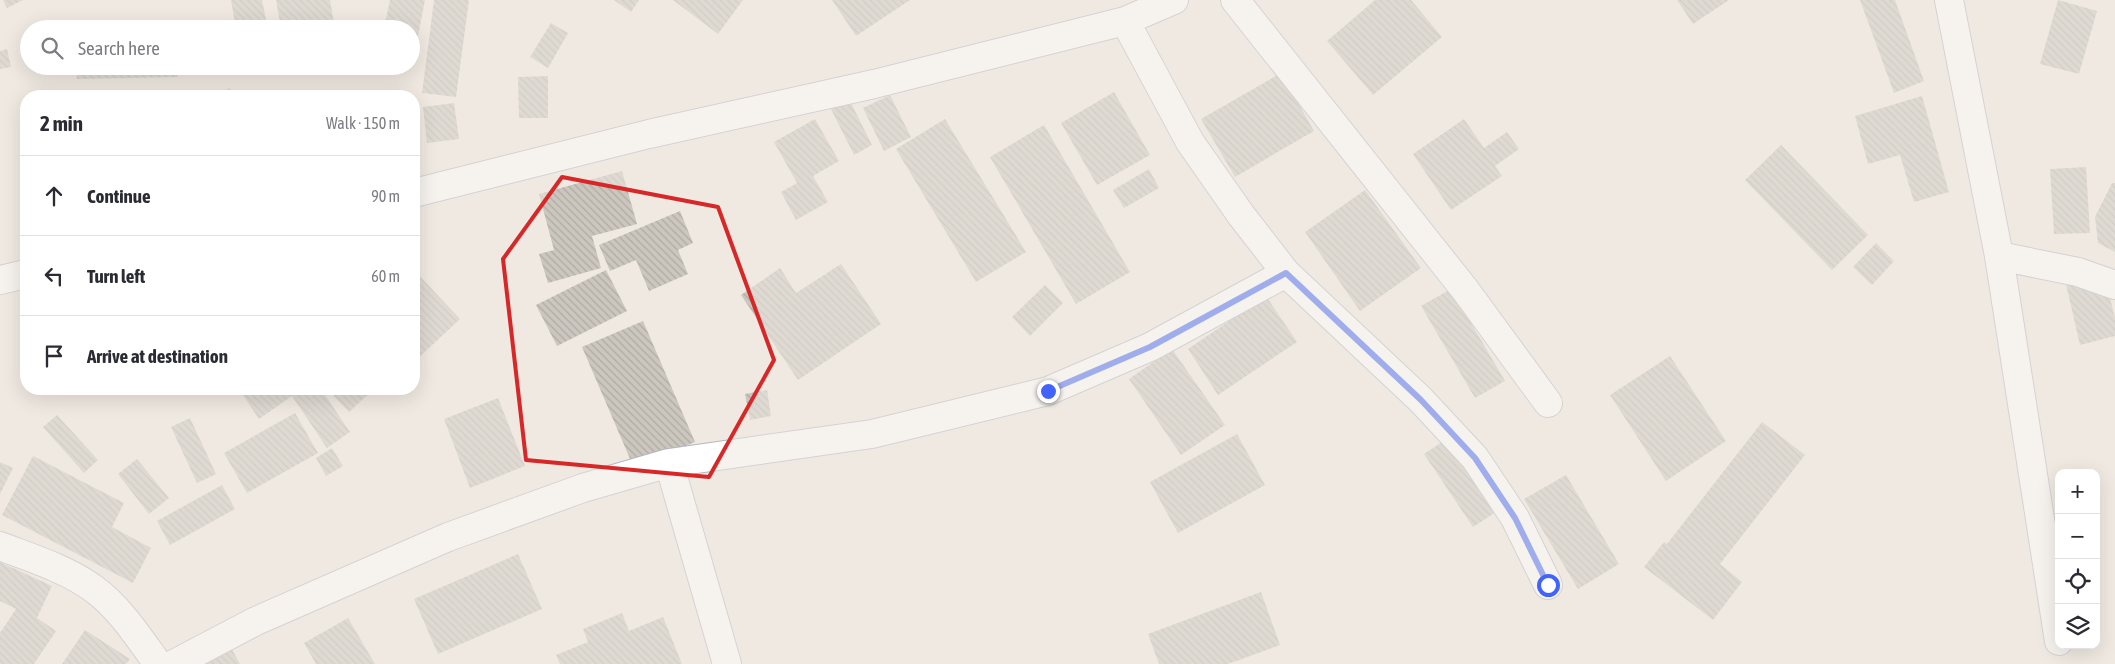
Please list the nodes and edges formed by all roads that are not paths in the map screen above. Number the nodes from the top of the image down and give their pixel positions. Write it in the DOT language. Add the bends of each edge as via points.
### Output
graph roads {
  1 [pos="1174,0"];
  2 [pos="1235,0"];
  3 [pos="1949,0"];
  4 [pos="1125,21"];
  5 [pos="420,191"];
  6 [pos="1999,256"];
  7 [pos="1286,273"];
  8 [pos="20,275"];
  9 [pos="0,280"];
  10 [pos="2115,285"];
  11 [pos="1548,403"];
  12 [pos="669,463"];
  13 [pos="0,546"];
  14 [pos="1548,585"];
  15 [pos="2055,615"];
  16 [pos="2059,649"];
  17 [pos="158,664"];
  18 [pos="174,664"];
  19 [pos="728,664"];
  20 [pos="2061,664"];
  1 -- 4 [label="street"];
  2 -- 11 [label="street" via="1466,291"];
  3 -- 6 [label="street"];
  4 -- 5 [label="street"];
  4 -- 7 [label="street" via="1190,142"];
  6 -- 10 [label="street" via="2078,272"];
  6 -- 15 [label="street"];
  7 -- 12 [label="street" via="1150,347 1048,391 872,434"];
  7 -- 14 [label="street" via="1421,400 1475,458 1515,518"];
  8 -- 9 [label="street"];
  12 -- 18 [label="street" via="583,488 448,537 256,621"];
  12 -- 19 [label="street"];
  13 -- 17 [label="street" via="63,572 94,589 124,617"];
  16 -- 20 [label="street"];
}
